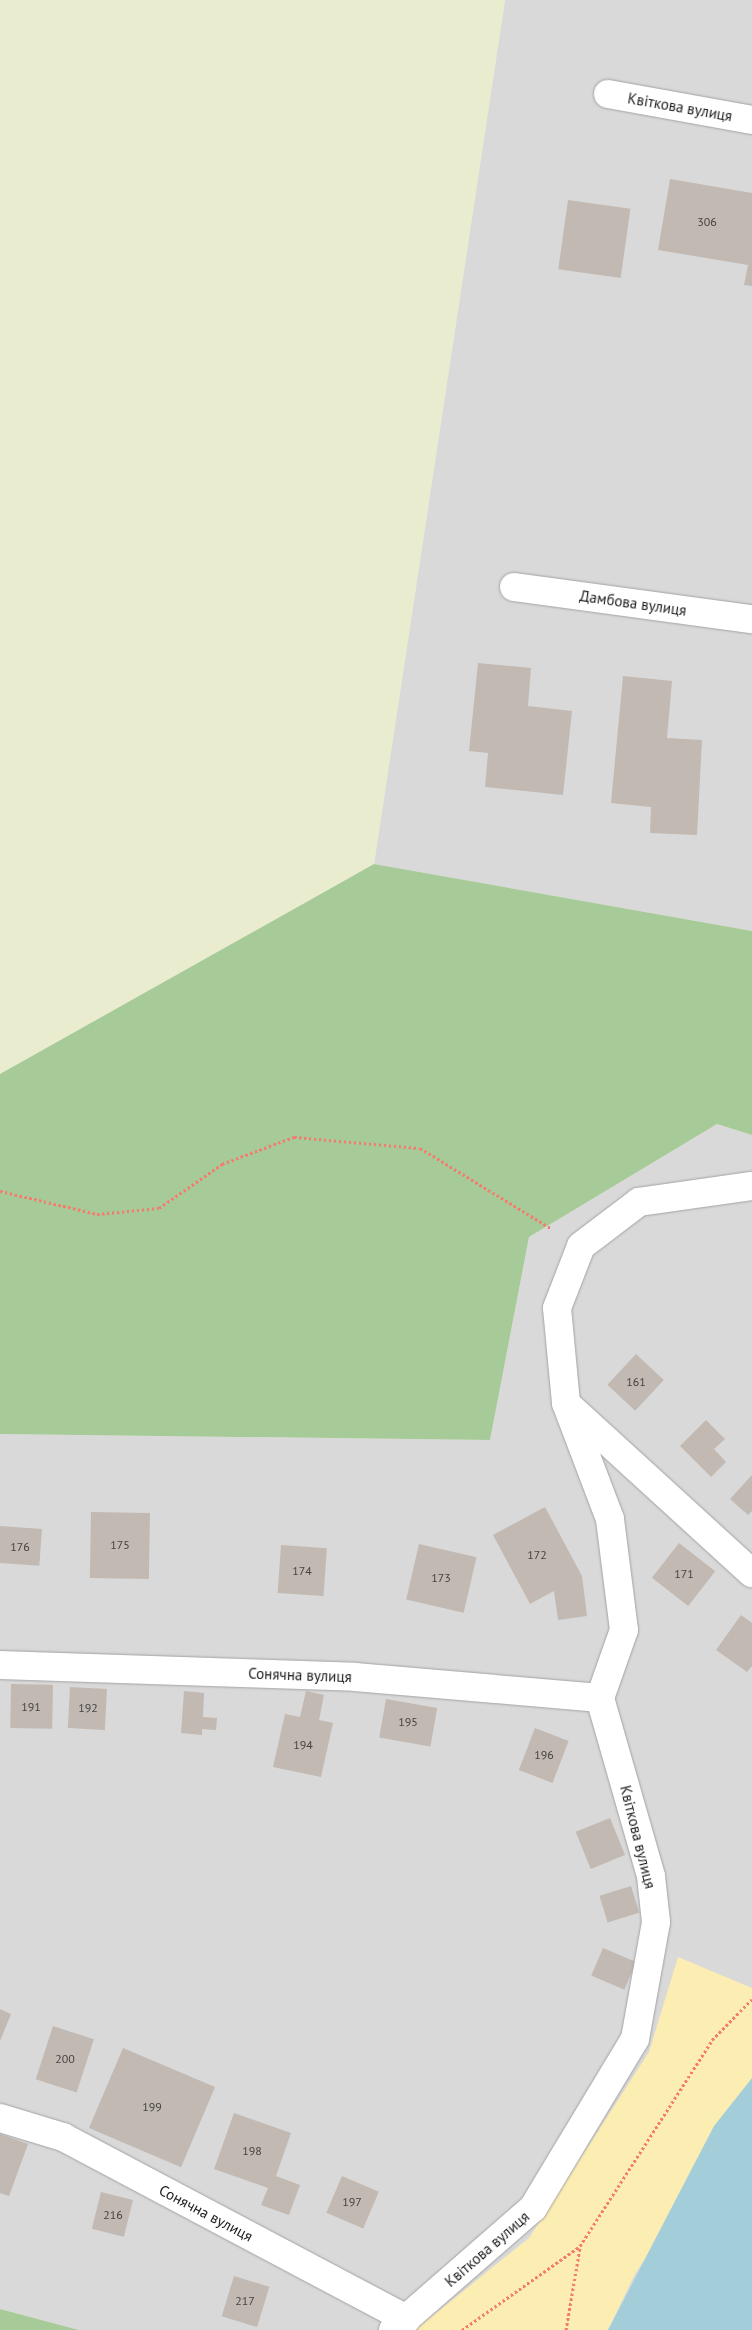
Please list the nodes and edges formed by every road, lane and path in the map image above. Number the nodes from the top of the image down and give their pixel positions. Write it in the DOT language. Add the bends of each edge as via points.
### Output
graph roads {
  1 [pos="608,94"];
  2 [pos="752,120"];
  3 [pos="514,587"];
  4 [pos="752,619"];
  5 [pos="752,1186"];
  6 [pos="0,1191"];
  7 [pos="581,1246"];
  8 [pos="566,1404"];
  9 [pos="752,1573"];
  10 [pos="0,1665"];
  11 [pos="600,1698"];
  12 [pos="752,1998"];
  13 [pos="0,2118"];
  14 [pos="580,2246"];
  15 [pos="400,2324"];
  16 [pos="462,2330"];
  17 [pos="566,2330"];
  1 -- 2 [label="street, Квіткова вулиця"];
  3 -- 4 [label="street, Дамбова вулиця"];
  5 -- 7 [label="street" via="639,1202"];
  6 -- 7 [label="path" via="97,1214 159,1208 222,1164 294,1137 420,1148"];
  7 -- 8 [label="street" via="557,1308"];
  8 -- 9 [label="street"];
  8 -- 11 [label="street" via="610,1519 624,1630"];
  10 -- 11 [label="street, Сонячна вулиця" via="355,1677"];
  11 -- 15 [label="street, Квіткова вулиця" via="651,1876 656,1922 635,2039 533,2208"];
  12 -- 14 [label="path" via="712,2040"];
  13 -- 15 [label="street, Сонячна вулиця" via="63,2137"];
  14 -- 16 [label="path"];
  14 -- 17 [label="path"];
}
